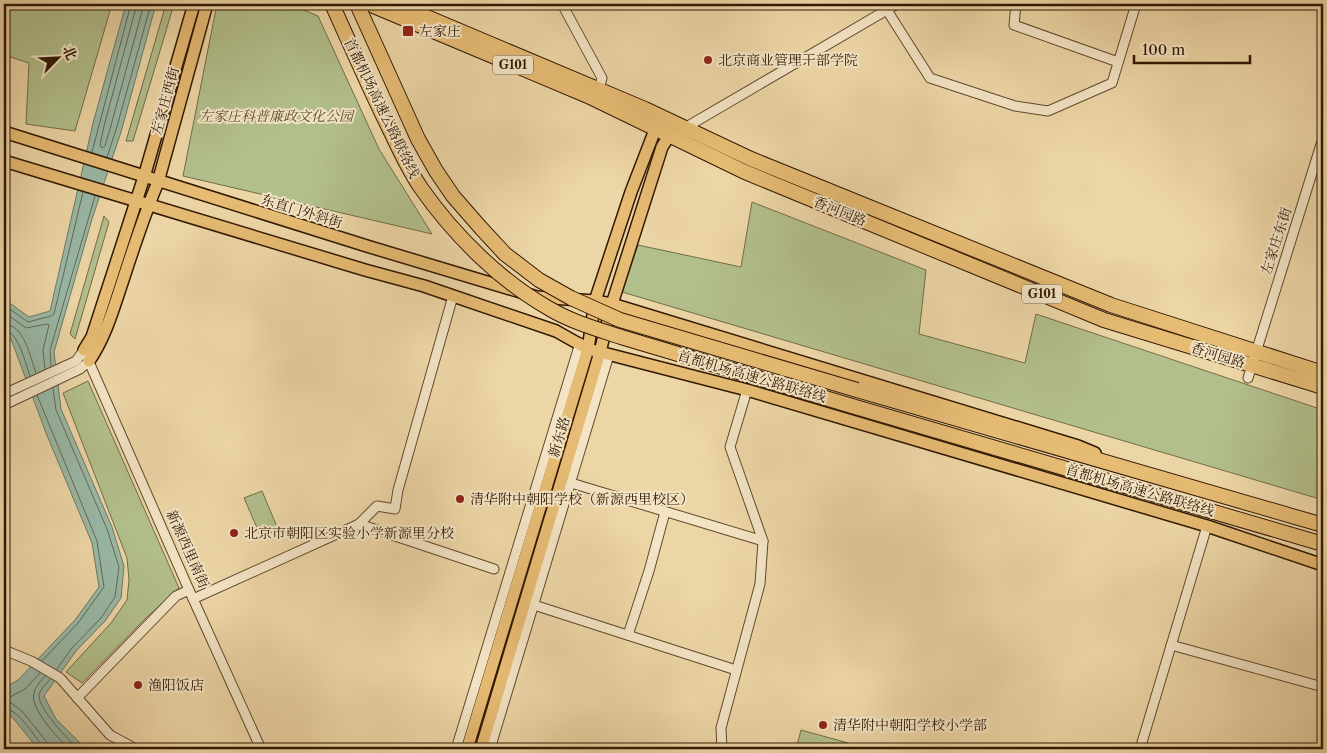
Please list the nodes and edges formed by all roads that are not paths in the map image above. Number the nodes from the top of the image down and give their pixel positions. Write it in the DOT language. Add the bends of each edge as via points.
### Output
graph roads {
  1 [pos="194,4"];
  2 [pos="207,4"];
  3 [pos="332,4"];
  4 [pos="357,4"];
  5 [pos="369,4"];
  6 [pos="396,4"];
  7 [pos="562,4"];
  8 [pos="897,4"];
  9 [pos="1016,4"];
  10 [pos="1136,4"];
  11 [pos="885,7"];
  12 [pos="1118,62"];
  13 [pos="599,89"];
  14 [pos="658,122"];
  15 [pos="685,127"];
  16 [pos="4,132"];
  17 [pos="669,136"];
  18 [pos="1323,138"];
  19 [pos="4,161"];
  20 [pos="144,177"];
  21 [pos="158,182"];
  22 [pos="135,200"];
  23 [pos="148,204"];
  24 [pos="453,296"];
  25 [pos="595,300"];
  26 [pos="612,304"];
  27 [pos="594,350"];
  28 [pos="82,360"];
  29 [pos="1252,365"];
  30 [pos="1323,373"];
  31 [pos="1323,387"];
  32 [pos="747,390"];
  33 [pos="4,394"];
  34 [pos="4,405"];
  35 [pos="1145,474"];
  36 [pos="571,483"];
  37 [pos="665,512"];
  38 [pos="360,524"];
  39 [pos="1323,525"];
  40 [pos="1207,526"];
  41 [pos="763,541"];
  42 [pos="1323,544"];
  43 [pos="1323,565"];
  44 [pos="494,569"];
  45 [pos="189,590"];
  46 [pos="193,599"];
  47 [pos="535,602"];
  48 [pos="629,633"];
  49 [pos="1171,645"];
  50 [pos="4,650"];
  51 [pos="736,667"];
  52 [pos="1323,687"];
  53 [pos="76,698"];
  54 [pos="136,749"];
  55 [pos="262,749"];
  56 [pos="456,749"];
  57 [pos="467,749"];
  58 [pos="481,749"];
  59 [pos="490,749"];
  60 [pos="722,749"];
  61 [pos="1140,749"];
  1 -- 20 [label="main road, 左家庄西街"];
  2 -- 21 [label="main road, 左家庄西街"];
  3 -- 42 [label="highway, 首都机场高速公路联络线, bridge" via="420,187 481,257 550,309 621,337"];
  4 -- 35 [label="highway, 首都机场高速公路联络线, bridge" via="436,171 480,227 506,254 539,280 620,320"];
  5 -- 14 [label="highway, 香河园路 / G101"];
  6 -- 13 [label="highway, 香河园路 / G101"];
  7 -- 13 [label="street" via="602,78"];
  8 -- 11 [label="street"];
  9 -- 12 [label="street" via="1014,25"];
  10 -- 12 [label="street"];
  11 -- 12 [label="street" via="930,78 1015,106 1048,111 1112,82"];
  11 -- 15 [label="street"];
  13 -- 14 [label="highway, 香河园路 / G101"];
  14 -- 15 [label="highway, 香河园路 / G101"];
  14 -- 17 [label="highway, 香河园路 / G101"];
  14 -- 25 [label="main road"];
  15 -- 17 [label="street"];
  15 -- 29 [label="highway, 香河园路 / G101" via="751,159"];
  16 -- 20 [label="main road, 东直门外斜街"];
  17 -- 26 [label="main road, 新东路" via="662,147"];
  17 -- 29 [label="highway, 香河园路 / G101" via="745,172 1104,320"];
  18 -- 29 [label="street, 左家庄东街"];
  19 -- 22 [label="main road"];
  20 -- 21 [label="main road, 东直门外斜街"];
  20 -- 22 [label="main road, 左家庄西街"];
  21 -- 23 [label="main road, 左家庄西街"];
  21 -- 25 [label="main road, 东直门外斜街" via="537,297"];
  22 -- 23 [label="main road"];
  22 -- 28 [label="main road"];
  23 -- 24 [label="main road"];
  23 -- 28 [label="main road" via="97,350"];
  24 -- 27 [label="main road" via="556,331"];
  24 -- 38 [label="street" via="395,509 377,506"];
  25 -- 26 [label="main road, 东直门外斜街"];
  25 -- 27 [label="main road"];
  26 -- 27 [label="main road, 新东路"];
  26 -- 35 [label="main road, 东直门外斜街" via="1078,446"];
  27 -- 32 [label="main road"];
  27 -- 36 [label="street"];
  27 -- 56 [label="street"];
  27 -- 57 [label="main road, 新东路"];
  27 -- 58 [label="main road, 新东路"];
  28 -- 33 [label="street"];
  28 -- 34 [label="street"];
  28 -- 45 [label="street, 新源西里南街"];
  29 -- 30 [label="highway, 香河园路 / G101"];
  29 -- 31 [label="highway, 香河园路 / G101"];
  32 -- 40 [label="main road"];
  32 -- 41 [label="street" via="730,447"];
  35 -- 39 [label="highway, 首都机场高速公路联络线"];
  36 -- 37 [label="street"];
  36 -- 47 [label="street"];
  37 -- 41 [label="street"];
  37 -- 48 [label="street"];
  38 -- 44 [label="street"];
  38 -- 46 [label="street"];
  40 -- 43 [label="main road"];
  40 -- 49 [label="street"];
  41 -- 51 [label="street" via="760,584"];
  45 -- 46 [label="street, 新源西里南街"];
  45 -- 53 [label="street" via="176,596"];
  46 -- 55 [label="street, 新源西里南街"];
  47 -- 48 [label="street"];
  47 -- 59 [label="street"];
  48 -- 51 [label="street"];
  49 -- 52 [label="street"];
  49 -- 61 [label="street"];
  50 -- 53 [label="street" via="60,678"];
  51 -- 60 [label="street" via="721,728"];
  53 -- 54 [label="street" via="110,734"];
}
